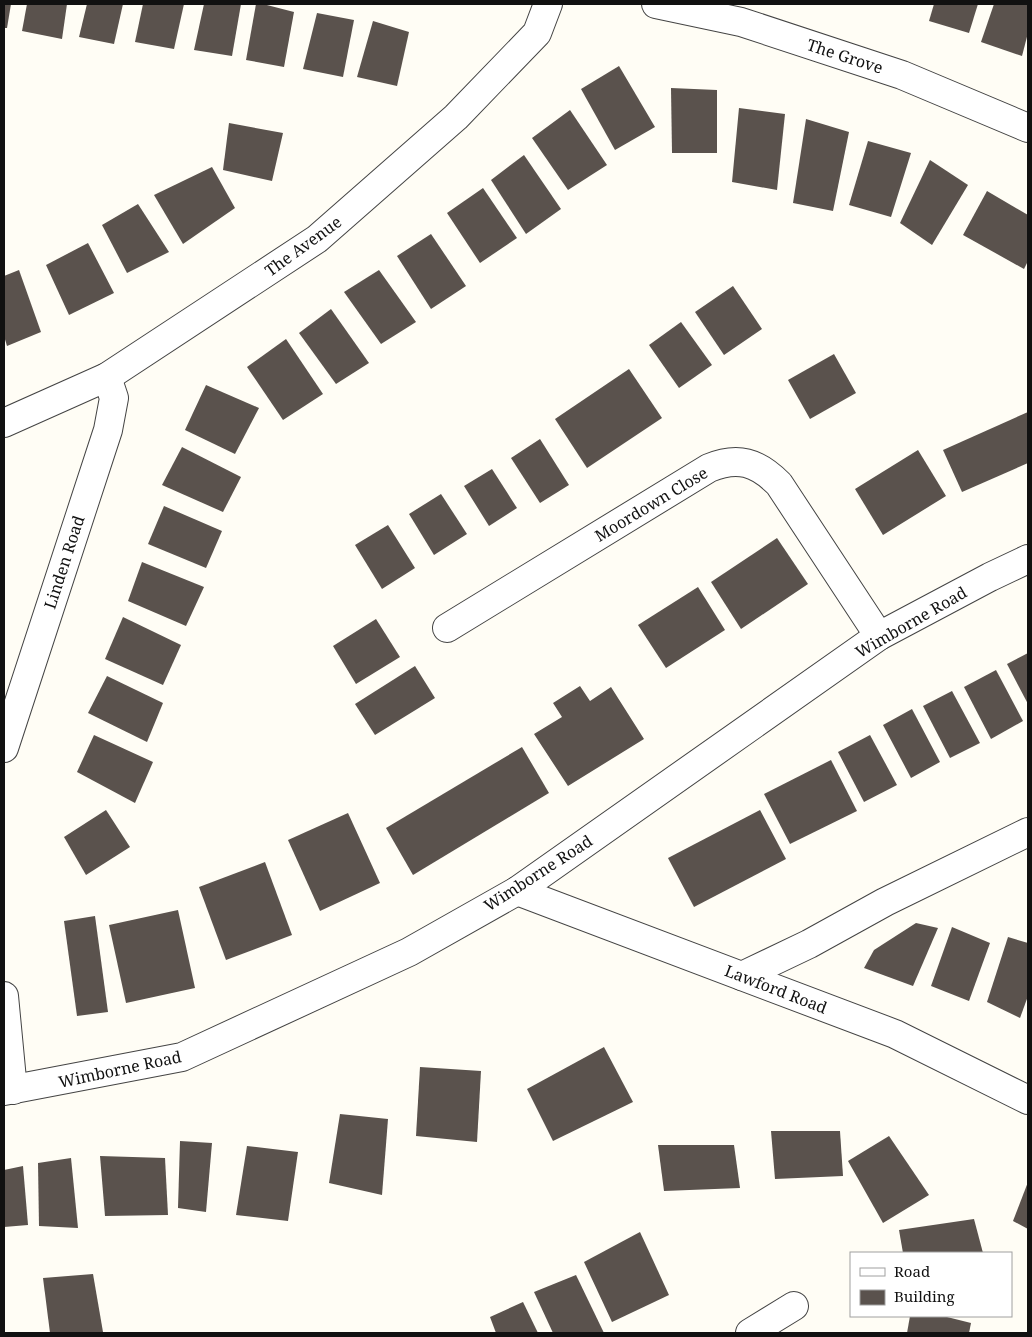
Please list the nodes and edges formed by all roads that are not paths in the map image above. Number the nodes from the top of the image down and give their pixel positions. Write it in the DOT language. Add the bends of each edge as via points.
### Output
graph roads {
  1 [pos="548,4"];
  2 [pos="656,4"];
  3 [pos="1028,128"];
  4 [pos="107,377"];
  5 [pos="4,423"];
  6 [pos="1028,559"];
  7 [pos="447,628"];
  8 [pos="879,636"];
  9 [pos="4,748"];
  10 [pos="1021,844"];
  11 [pos="517,891"];
  12 [pos="742,976"];
  13 [pos="4,996"];
  14 [pos="8,1091"];
  15 [pos="1028,1100"];
  16 [pos="794,1306"];
  17 [pos="750,1333"];
  1 -- 4 [label="street, The Avenue" via="537,33 456,117 317,240"];
  2 -- 3 [label="street, The Grove" via="741,22 902,75"];
  4 -- 5 [label="street, The Avenue"];
  4 -- 9 [label="street, Linden Road" via="114,398 108,430"];
  6 -- 8 [label="street, Wimborne Road"];
  7 -- 8 [label="street, Moordown Close" via="709,468 744,462 758,466 779,484"];
  8 -- 11 [label="street, Wimborne Road"];
  10 -- 12 [label="street" via="885,902"];
  11 -- 12 [label="street, Lawford Road"];
  11 -- 14 [label="street, Wimborne Road" via="409,952 182,1057"];
  12 -- 15 [label="street, Lawford Road" via="895,1034"];
  13 -- 14 [label="street"];
  16 -- 17 [label="street"];
}
